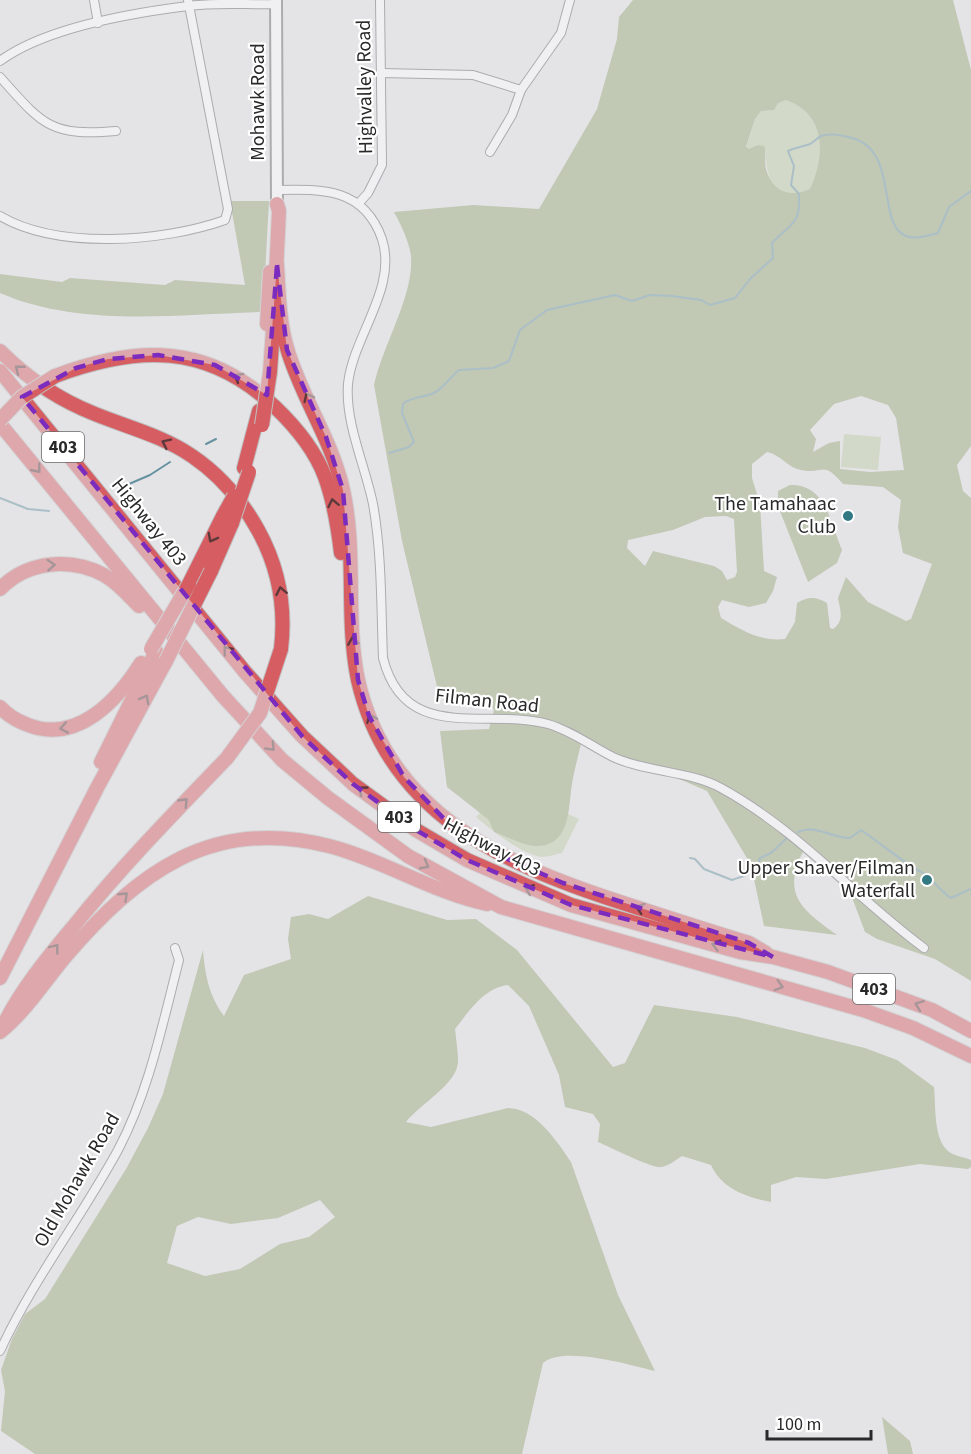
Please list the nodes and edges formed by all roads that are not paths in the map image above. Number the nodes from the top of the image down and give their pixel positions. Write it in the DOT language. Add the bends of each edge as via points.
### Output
graph roads {
  1 [pos="93,0"];
  2 [pos="380,0"];
  3 [pos="570,0"];
  4 [pos="276,2"];
  5 [pos="189,3"];
  6 [pos="99,23"];
  7 [pos="0,62"];
  8 [pos="381,73"];
  9 [pos="0,77"];
  10 [pos="521,90"];
  11 [pos="116,131"];
  12 [pos="490,152"];
  13 [pos="277,197"];
  14 [pos="359,203"];
  15 [pos="0,216"];
  16 [pos="277,265"];
  17 [pos="0,351"];
  18 [pos="267,370"];
  19 [pos="0,371"];
  20 [pos="0,420"];
  21 [pos="0,424"];
  22 [pos="227,520"];
  23 [pos="0,589"];
  24 [pos="350,602"];
  25 [pos="173,635"];
  26 [pos="157,654"];
  27 [pos="0,707"];
  28 [pos="501,907"];
  29 [pos="175,948"];
  30 [pos="924,948"];
  31 [pos="773,957"];
  32 [pos="0,958"];
  33 [pos="0,978"];
  34 [pos="971,1031"];
  35 [pos="0,1032"];
  36 [pos="971,1056"];
  37 [pos="0,1351"];
  1 -- 6 [label="street"];
  2 -- 8 [label="street, Highvalley Road"];
  3 -- 10 [label="street" via="561,33"];
  4 -- 5 [label="street"];
  4 -- 13 [label="main road, Mohawk Road"];
  5 -- 6 [label="street"];
  5 -- 15 [label="street" via="228,209 225,220 153,237 60,236 30,230"];
  6 -- 7 [label="street" via="38,40 16,49"];
  8 -- 10 [label="street" via="473,75"];
  8 -- 14 [label="street, Highvalley Road" via="382,165 376,182"];
  9 -- 11 [label="street" via="34,116 48,125 83,134"];
  10 -- 12 [label="street" via="512,116"];
  13 -- 14 [label="street" via="328,192"];
  13 -- 16 [label="highway"];
  13 -- 18 [label="highway" via="273,210"];
  14 -- 30 [label="street, Filman Road" via="382,240 385,257 378,295 352,366 349,404 373,507 383,658 387,673 403,698 431,715 546,723 567,730 614,757 719,787 809,849 886,920"];
  16 -- 18 [label="highway"];
  24 -- 16 [label="highway, one-way" via="343,490 326,437 287,350"];
  35 -- 17 [label="highway, one-way, bridge" via="12,1008 52,952 116,873 227,758 260,713 281,649 284,624 282,591 268,548 244,505 215,474 190,455 39,385"];
  18 -- 22 [label="highway, bridge" via="260,418"];
  31 -- 19 [label="highway, Highway 403 / 403, one-way" via="740,952 571,905 515,883 416,830 353,784 302,736 245,672"];
  24 -- 20 [label="highway, one-way, bridge" via="324,474 297,429 250,384 214,365 158,355 108,359 55,376 22,397"];
  21 -- 25 [label="highway, 403, one-way"];
  22 -- 26 [label="highway, one-way, bridge" via="200,560"];
  22 -- 26 [label="highway, bridge" via="212,571"];
  23 -- 25 [label="highway, one-way" via="29,568 51,564 79,566 120,586"];
  31 -- 24 [label="highway, one-way" via="749,943 563,883 503,857 448,823 404,777 369,716 358,680"];
  25 -- 28 [label="highway, 403, one-way" via="282,760 408,856"];
  26 -- 27 [label="highway, one-way" via="100,712 75,726 35,728 15,720"];
  26 -- 32 [label="highway"];
  33 -- 26 [label="highway, one-way" via="97,788"];
  35 -- 28 [label="highway, one-way" via="17,1018 82,938 128,892 181,856 223,843 268,837 308,841 358,855 477,902"];
  28 -- 36 [label="highway, 403, one-way" via="863,1010 913,1028"];
  29 -- 37 [label="street, Old Mohawk Road" via="175,976 138,1106 118,1150 30,1293"];
  34 -- 31 [label="highway, Highway 403 / 403, one-way" via="932,1010 828,972"];
}
